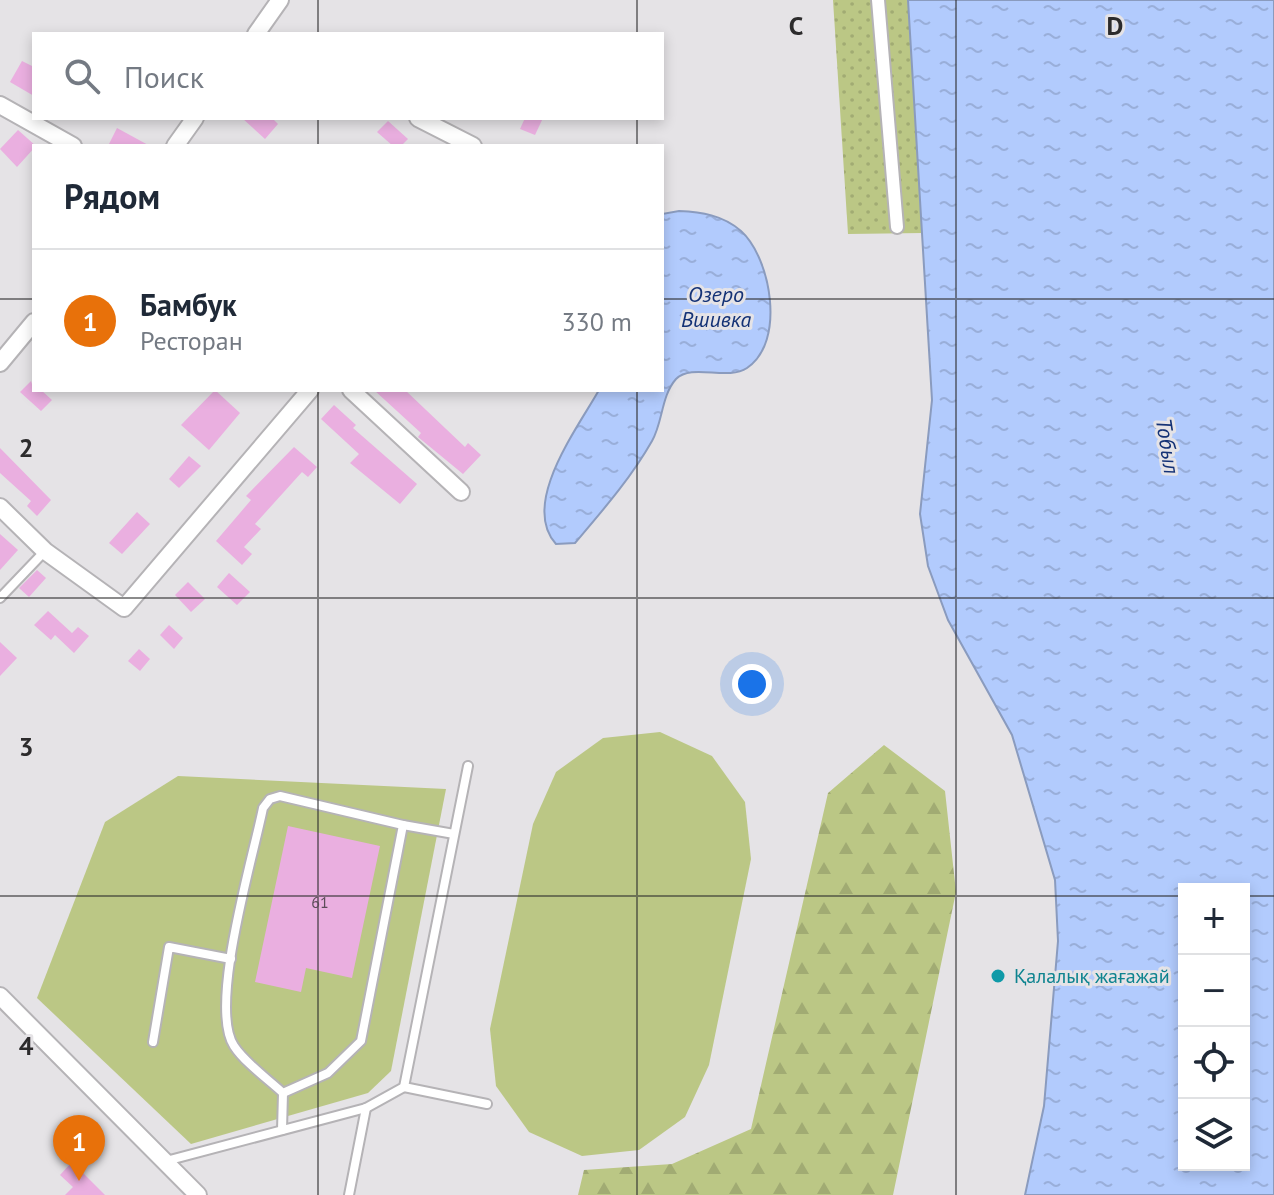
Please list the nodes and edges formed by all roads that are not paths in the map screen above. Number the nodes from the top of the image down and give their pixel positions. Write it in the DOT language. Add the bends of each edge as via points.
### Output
graph roads {
  1 [pos="280,0"];
  2 [pos="878,0"];
  3 [pos="257,32"];
  4 [pos="0,105"];
  5 [pos="194,120"];
  6 [pos="422,120"];
  7 [pos="69,144"];
  8 [pos="176,144"];
  9 [pos="469,144"];
  10 [pos="897,227"];
  11 [pos="32,324"];
  12 [pos="0,363"];
  13 [pos="308,392"];
  14 [pos="353,392"];
  15 [pos="461,492"];
  16 [pos="0,507"];
  17 [pos="45,551"];
  18 [pos="0,598"];
  19 [pos="468,766"];
  20 [pos="403,825"];
  21 [pos="454,834"];
  22 [pos="231,959"];
  23 [pos="0,996"];
  24 [pos="153,1042"];
  25 [pos="404,1087"];
  26 [pos="283,1093"];
  27 [pos="487,1104"];
  28 [pos="366,1108"];
  29 [pos="282,1130"];
  30 [pos="166,1161"];
  31 [pos="198,1195"];
  32 [pos="349,1195"];
  1 -- 3 [label="street"];
  2 -- 10 [label="street"];
  4 -- 7 [label="street"];
  5 -- 8 [label="street"];
  6 -- 9 [label="street"];
  11 -- 12 [label="street"];
  13 -- 17 [label="street" via="124,608"];
  14 -- 15 [label="street"];
  16 -- 17 [label="street"];
  17 -- 18 [label="lane"];
  19 -- 21 [label="lane"];
  20 -- 21 [label="lane"];
  20 -- 22 [label="lane" via="311,800 270,799 263,808"];
  20 -- 26 [label="lane" via="361,1041 328,1073"];
  21 -- 25 [label="lane"];
  22 -- 24 [label="lane" via="169,947"];
  22 -- 26 [label="lane" via="225,1026 234,1047"];
  23 -- 30 [label="street"];
  25 -- 27 [label="lane"];
  25 -- 28 [label="lane"];
  26 -- 29 [label="lane"];
  28 -- 29 [label="lane"];
  28 -- 32 [label="lane"];
  29 -- 30 [label="lane"];
  30 -- 31 [label="street"];
}
